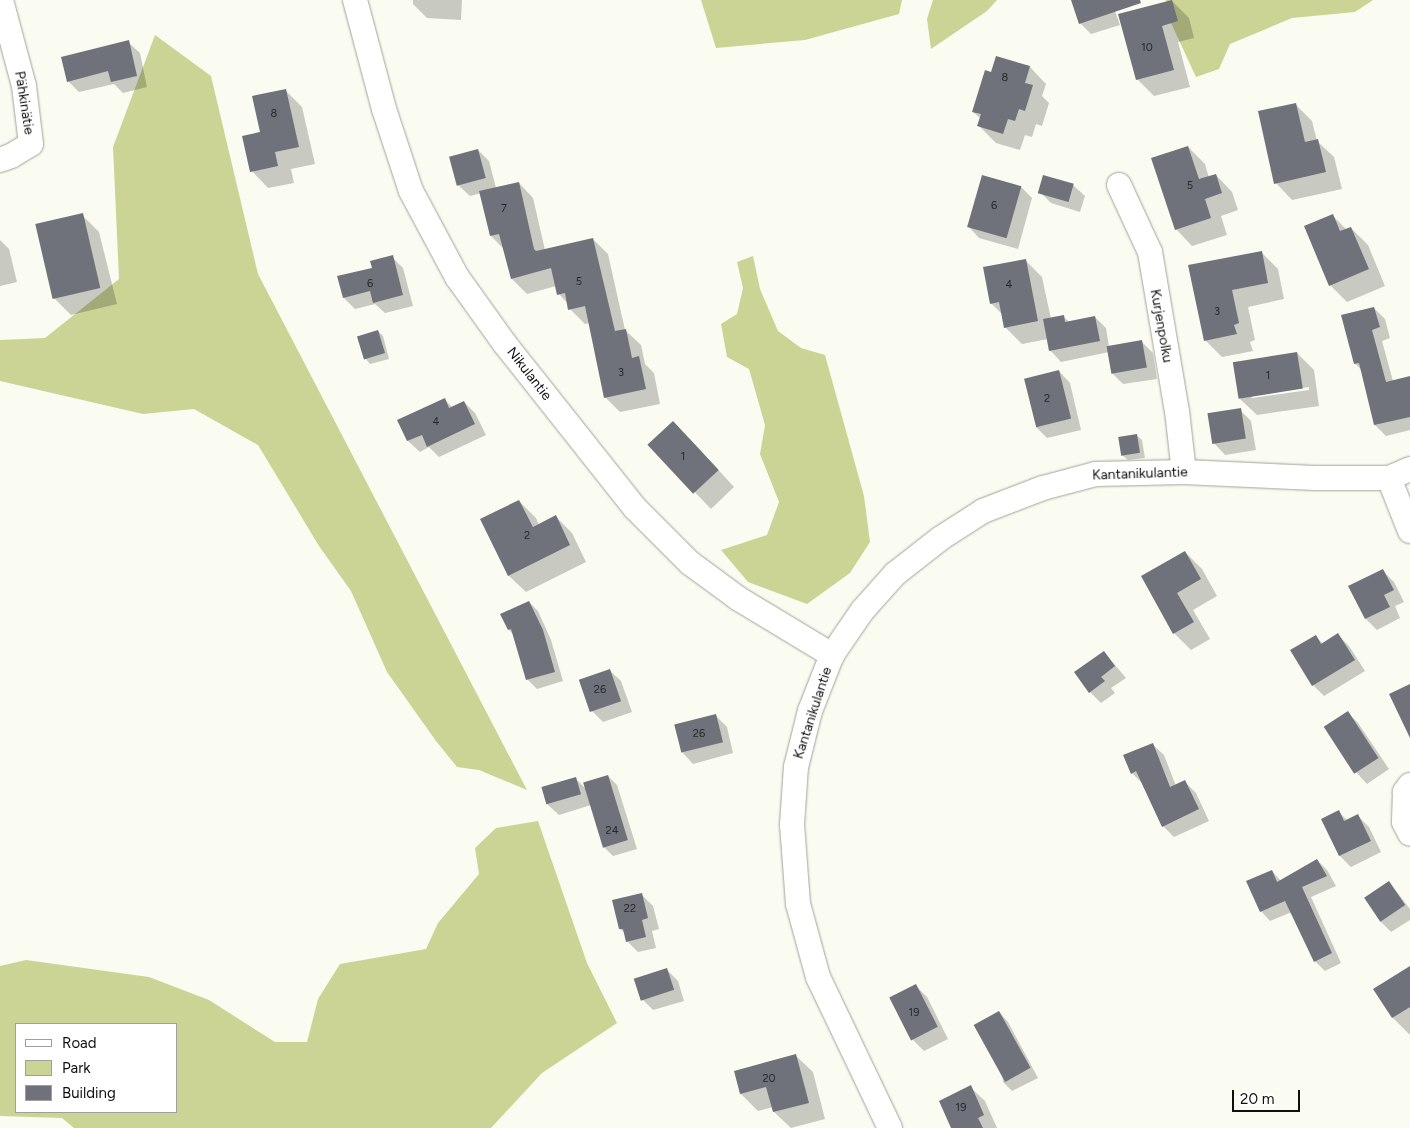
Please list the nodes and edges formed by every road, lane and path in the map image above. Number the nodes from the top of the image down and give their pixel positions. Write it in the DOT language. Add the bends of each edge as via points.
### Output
graph roads {
  1 [pos="1,0"];
  2 [pos="356,0"];
  3 [pos="0,160"];
  4 [pos="1120,185"];
  5 [pos="1184,472"];
  6 [pos="1400,474"];
  7 [pos="1410,531"];
  8 [pos="832,655"];
  9 [pos="1410,785"];
  10 [pos="1410,834"];
  11 [pos="890,1128"];
  1 -- 3 [label="street, Pähkinätie" via="24,86 31,144"];
  2 -- 8 [label="street, Nikulantie" via="384,109 411,191 457,276 505,344 634,508 690,564 739,599"];
  4 -- 5 [label="street, Kurjenpolku" via="1150,252"];
  5 -- 6 [label="street, Kantanikulantie" via="1315,478"];
  5 -- 8 [label="street, Kantanikulantie" via="1096,474 1043,488 983,511 895,574 862,611"];
  6 -- 7 [label="street"];
  8 -- 11 [label="street, Kantanikulantie" via="810,712 796,767 792,825 798,904 818,977"];
  9 -- 10 [label="street" via="1405,792 1404,814"];
}
